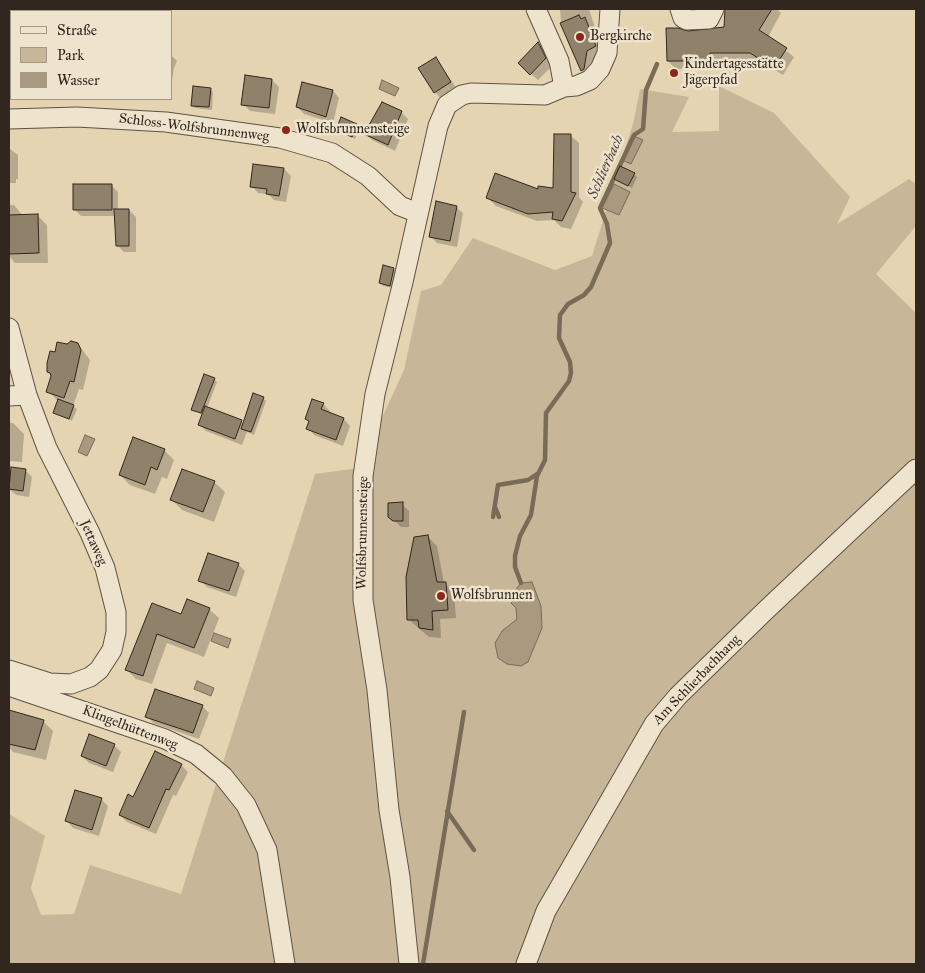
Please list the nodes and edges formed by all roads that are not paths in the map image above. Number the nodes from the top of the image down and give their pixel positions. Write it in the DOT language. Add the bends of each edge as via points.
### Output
graph roads {
  1 [pos="536,9"];
  2 [pos="610,9"];
  3 [pos="680,9"];
  4 [pos="714,9"];
  5 [pos="564,87"];
  6 [pos="9,119"];
  7 [pos="418,213"];
  8 [pos="9,328"];
  9 [pos="18,396"];
  10 [pos="916,469"];
  11 [pos="9,670"];
  12 [pos="9,686"];
  13 [pos="285,964"];
  14 [pos="410,964"];
  15 [pos="526,964"];
  1 -- 5 [label="street" via="559,61"];
  2 -- 5 [label="street, Wolfsbrunnensteige" via="604,63 590,80"];
  3 -- 4 [label="street" via="687,20 709,19"];
  5 -- 7 [label="street, Wolfsbrunnensteige" via="544,95 471,93 455,99 441,115"];
  6 -- 7 [label="street, Schloss-Wolfsbrunnenweg" via="78,117 166,122 280,138 332,153 361,171 400,206"];
  7 -- 14 [label="street, Wolfsbrunnensteige" via="374,394 363,492 364,610 377,690"];
  8 -- 9 [label="street, Jettaweg"];
  9 -- 11 [label="street, Jettaweg" via="90,534 115,602 116,632 106,661 81,682 50,683"];
  10 -- 15 [label="street, Am Schlierbachhang" via="766,610 678,696 654,724 549,905"];
  12 -- 13 [label="street, Klingelhüttenweg" via="165,739 196,754 223,776 246,805 265,844"];
}
